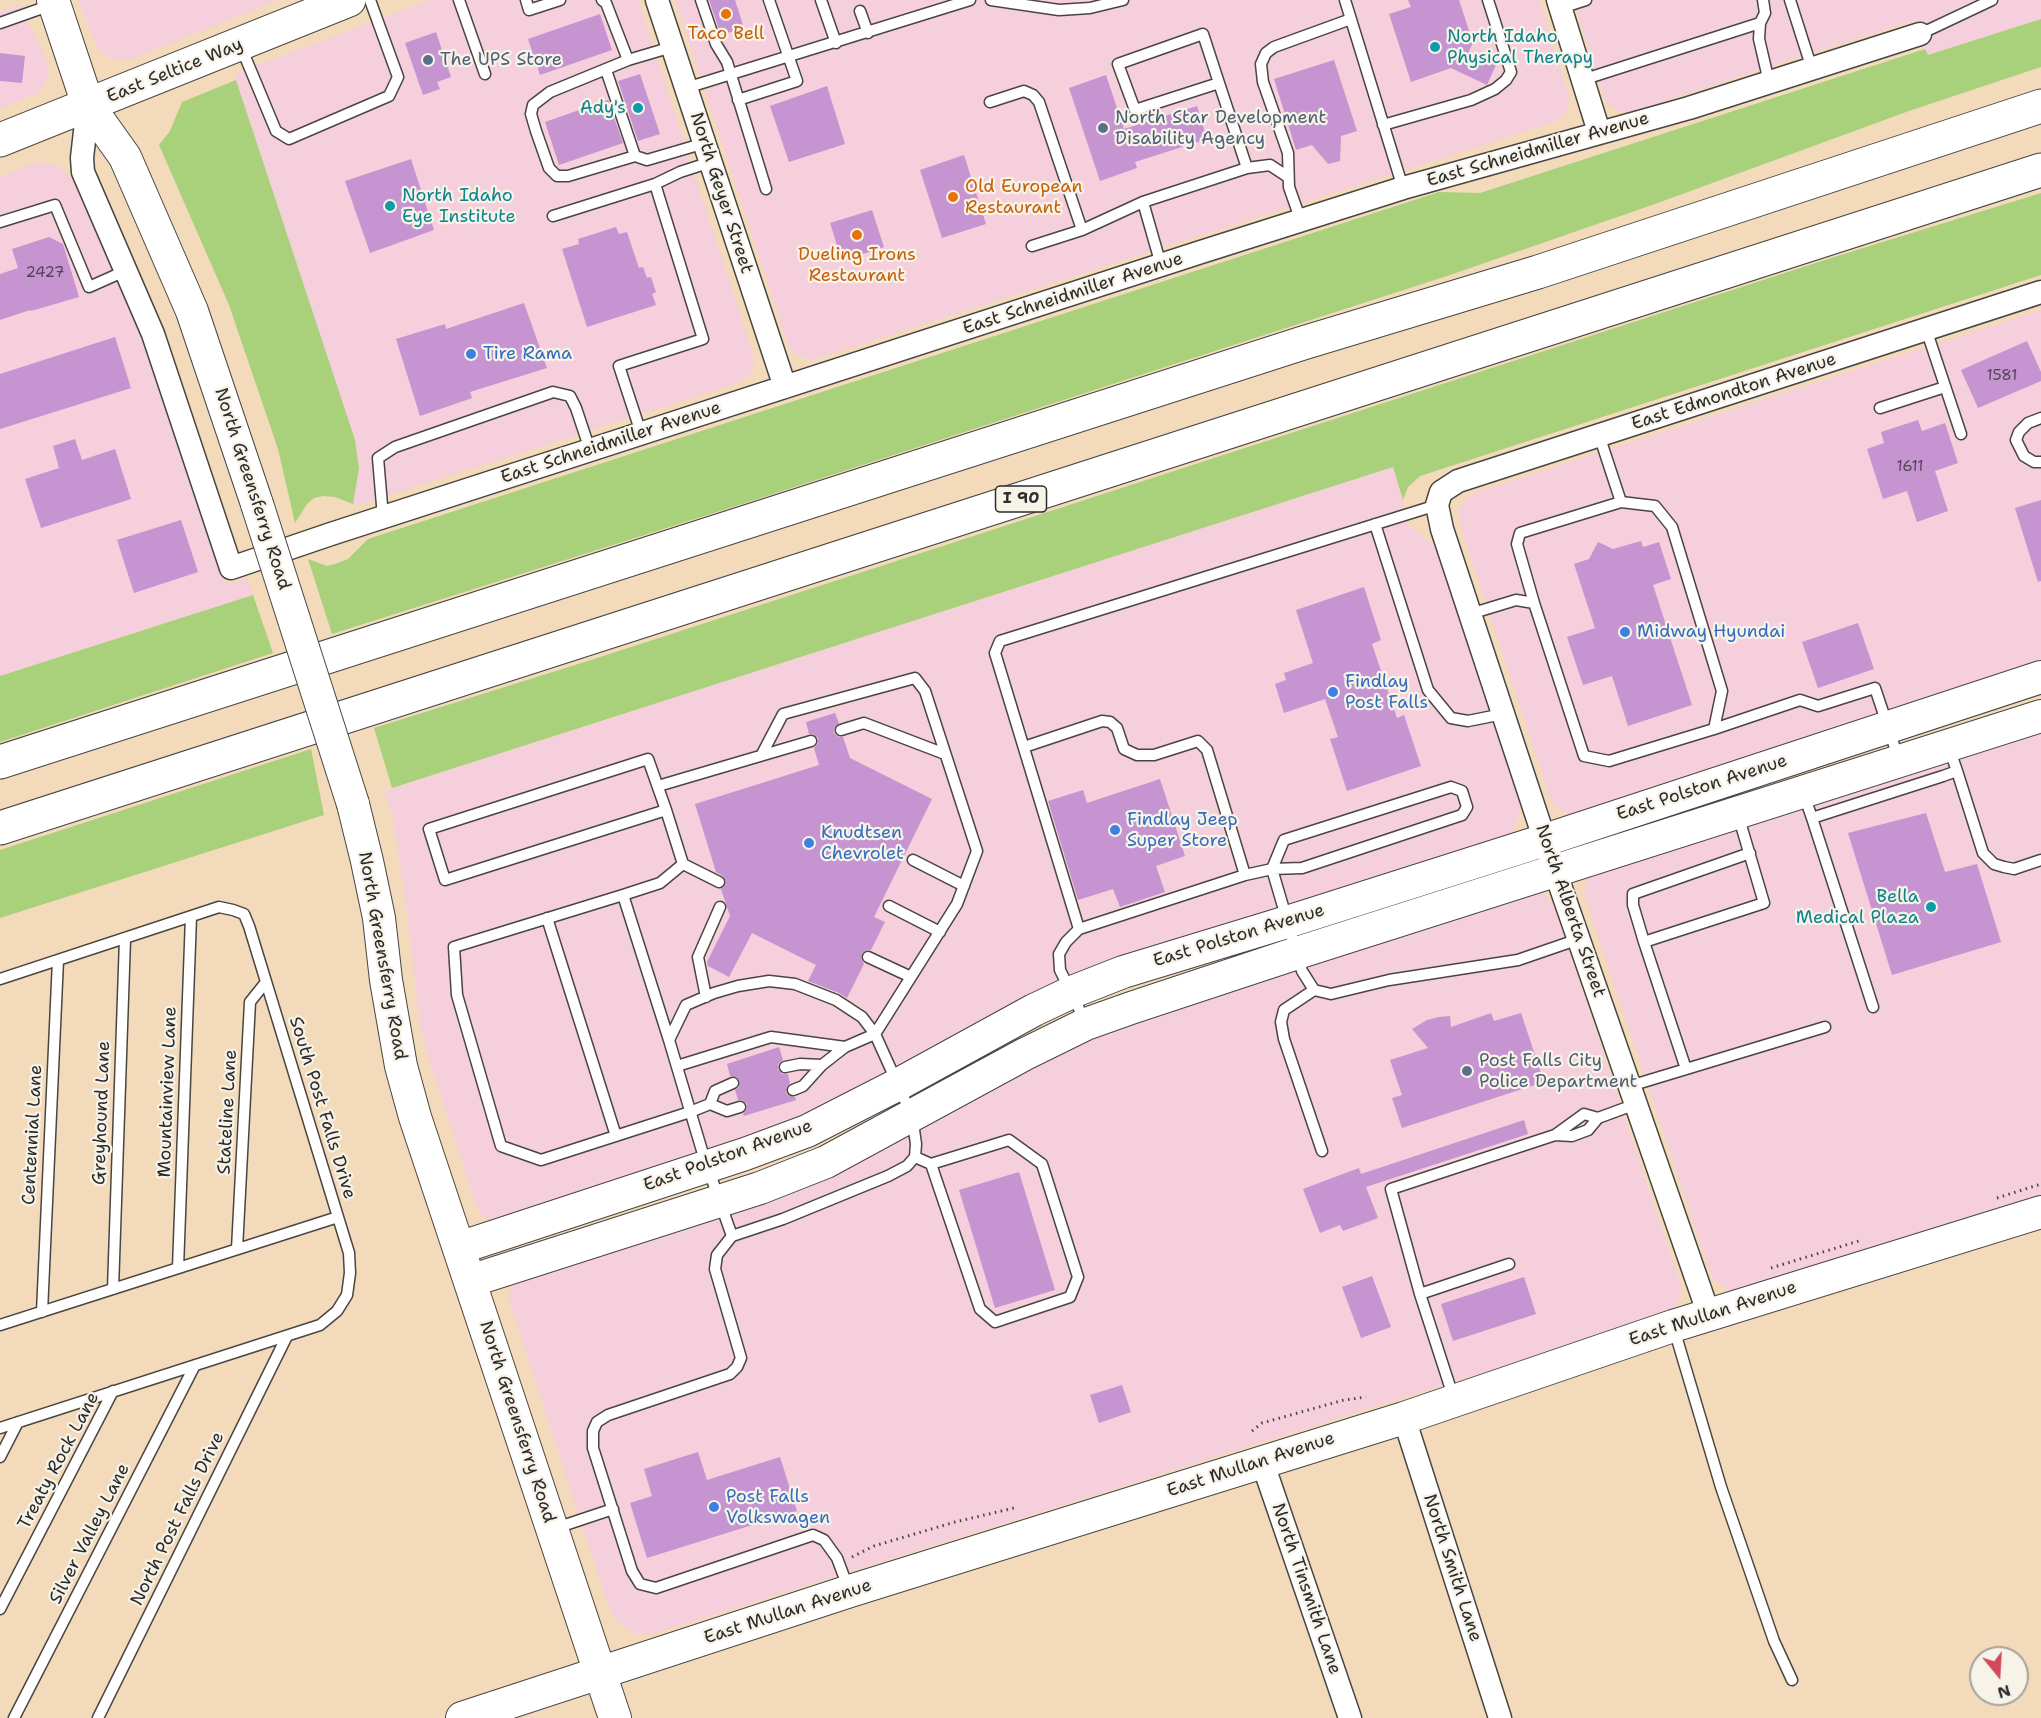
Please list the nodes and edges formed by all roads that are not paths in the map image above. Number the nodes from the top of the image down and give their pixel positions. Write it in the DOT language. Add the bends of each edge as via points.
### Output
graph roads {
  1 [pos="349,0"];
  2 [pos="370,0"];
  3 [pos="459,0"];
  4 [pos="526,0"];
  5 [pos="561,0"];
  6 [pos="602,0"];
  7 [pos="657,0"];
  8 [pos="701,0"];
  9 [pos="769,0"];
  10 [pos="821,0"];
  11 [pos="970,0"];
  12 [pos="996,0"];
  13 [pos="1123,0"];
  14 [pos="1345,0"];
  15 [pos="1488,0"];
  16 [pos="1586,0"];
  17 [pos="1763,0"];
  18 [pos="1790,0"];
  19 [pos="1992,0"];
  20 [pos="53,2"];
  21 [pos="1560,4"];
  22 [pos="1075,5"];
  23 [pos="861,11"];
  24 [pos="1351,19"];
  25 [pos="0,23"];
  26 [pos="1760,23"];
  27 [pos="868,33"];
  28 [pos="1920,34"];
  29 [pos="836,43"];
  30 [pos="240,45"];
  31 [pos="672,47"];
  32 [pos="789,58"];
  33 [pos="628,60"];
  34 [pos="1812,69"];
  35 [pos="606,70"];
  36 [pos="485,74"];
  37 [pos="730,75"];
  38 [pos="1582,80"];
  39 [pos="1219,82"];
  40 [pos="1769,82"];
  41 [pos="2041,84"];
  42 [pos="686,88"];
  43 [pos="738,100"];
  44 [pos="990,102"];
  45 [pos="88,105"];
  46 [pos="2041,106"];
  47 [pos="1383,125"];
  48 [pos="1599,132"];
  49 [pos="0,140"];
  50 [pos="708,152"];
  51 [pos="635,156"];
  52 [pos="1247,168"];
  53 [pos="2041,170"];
  54 [pos="2041,175"];
  55 [pos="1288,177"];
  56 [pos="655,184"];
  57 [pos="1403,188"];
  58 [pos="766,189"];
  59 [pos="1970,193"];
  60 [pos="1143,202"];
  61 [pos="553,216"];
  62 [pos="1301,221"];
  63 [pos="0,222"];
  64 [pos="1082,230"];
  65 [pos="1032,246"];
  66 [pos="1161,265"];
  67 [pos="126,271"];
  68 [pos="1538,272"];
  69 [pos="2041,292"];
  70 [pos="1926,329"];
  71 [pos="785,387"];
  72 [pos="1945,387"];
  73 [pos="1880,408"];
  74 [pos="2041,418"];
  75 [pos="641,433"];
  76 [pos="1961,434"];
  77 [pos="1599,435"];
  78 [pos="590,450"];
  79 [pos="2041,462"];
  80 [pos="1621,502"];
  81 [pos="1437,505"];
  82 [pos="383,517"];
  83 [pos="1376,524"];
  84 [pos="231,568"];
  85 [pos="1534,603"];
  86 [pos="1470,614"];
  87 [pos="2041,676"];
  88 [pos="1503,714"];
  89 [pos="2041,716"];
  90 [pos="1888,727"];
  91 [pos="1714,729"];
  92 [pos="841,730"];
  93 [pos="812,741"];
  94 [pos="1024,747"];
  95 [pos="762,754"];
  96 [pos="945,754"];
  97 [pos="1953,758"];
  98 [pos="1899,761"];
  99 [pos="0,762"];
  100 [pos="658,786"];
  101 [pos="1808,805"];
  102 [pos="666,810"];
  103 [pos="1737,812"];
  104 [pos="0,828"];
  105 [pos="1545,840"];
  106 [pos="1750,853"];
  107 [pos="913,860"];
  108 [pos="2041,860"];
  109 [pos="683,864"];
  110 [pos="1272,869"];
  111 [pos="1555,871"];
  112 [pos="1245,875"];
  113 [pos="719,882"];
  114 [pos="964,886"];
  115 [pos="623,895"];
  116 [pos="889,906"];
  117 [pos="720,908"];
  118 [pos="191,917"];
  119 [pos="547,918"];
  120 [pos="1287,922"];
  121 [pos="1079,928"];
  122 [pos="939,932"];
  123 [pos="125,939"];
  124 [pos="1579,939"];
  125 [pos="1644,942"];
  126 [pos="1297,953"];
  127 [pos="868,957"];
  128 [pos="58,960"];
  129 [pos="911,977"];
  130 [pos="0,979"];
  131 [pos="266,982"];
  132 [pos="1314,990"];
  133 [pos="1072,992"];
  134 [pos="706,997"];
  135 [pos="1873,1007"];
  136 [pos="1086,1024"];
  137 [pos="1825,1027"];
  138 [pos="875,1034"];
  139 [pos="669,1040"];
  140 [pos="845,1047"];
  141 [pos="822,1065"];
  142 [pos="677,1066"];
  143 [pos="785,1066"];
  144 [pos="1686,1069"];
  145 [pos="733,1083"];
  146 [pos="897,1085"];
  147 [pos="793,1090"];
  148 [pos="1633,1095"];
  149 [pos="710,1104"];
  150 [pos="740,1107"];
  151 [pos="690,1112"];
  152 [pos="912,1116"];
  153 [pos="616,1136"];
  154 [pos="1322,1151"];
  155 [pos="915,1157"];
  156 [pos="931,1164"];
  157 [pos="707,1166"];
  158 [pos="719,1201"];
  159 [pos="2041,1212"];
  160 [pos="338,1217"];
  161 [pos="732,1236"];
  162 [pos="459,1248"];
  163 [pos="237,1249"];
  164 [pos="1509,1264"];
  165 [pos="178,1268"];
  166 [pos="470,1281"];
  167 [pos="113,1289"];
  168 [pos="1420,1294"];
  169 [pos="42,1312"];
  170 [pos="1709,1315"];
  171 [pos="0,1325"];
  172 [pos="1673,1326"];
  173 [pos="287,1336"];
  174 [pos="195,1365"];
  175 [pos="113,1391"];
  176 [pos="1454,1400"];
  177 [pos="1404,1418"];
  178 [pos="18,1422"];
  179 [pos="0,1428"];
  180 [pos="0,1456"];
  181 [pos="1262,1461"];
  182 [pos="613,1509"];
  183 [pos="552,1529"];
  184 [pos="849,1591"];
  185 [pos="0,1609"];
  186 [pos="600,1674"];
  187 [pos="1792,1680"];
  188 [pos="14,1718"];
  189 [pos="98,1718"];
  190 [pos="462,1718"];
  191 [pos="615,1718"];
  192 [pos="1350,1718"];
  193 [pos="1500,1718"];
  1 -- 30 [label="main road, East Seltice Way"];
  2 -- 30 [label="lane" via="398,77 389,96 289,138 276,131"];
  3 -- 36 [label="lane"];
  4 -- 5 [label="lane" via="529,10"];
  6 -- 33 [label="lane"];
  7 -- 31 [label="street, North Geyer Street"];
  8 -- 37 [label="lane"];
  9 -- 32 [label="lane"];
  10 -- 29 [label="lane"];
  11 -- 27 [label="lane"];
  12 -- 22 [label="lane" via="1059,10"];
  13 -- 22 [label="lane" via="1090,8"];
  14 -- 24 [label="lane"];
  15 -- 47 [label="lane" via="1511,72 1506,80 1495,90 1471,100"];
  16 -- 21 [label="lane"];
  17 -- 26 [label="lane" via="1765,13"];
  18 -- 34 [label="lane"];
  19 -- 28 [label="lane"];
  20 -- 25 [label="lane"];
  20 -- 45 [label="street, North Greensferry Road"];
  21 -- 38 [label="street"];
  23 -- 27 [label="lane"];
  24 -- 47 [label="lane"];
  24 -- 55 [label="lane" via="1274,47 1261,64 1263,82 1288,153"];
  26 -- 38 [label="lane"];
  26 -- 40 [label="lane" via="1759,39"];
  27 -- 29 [label="lane"];
  28 -- 34 [label="street, East Schneidmiller Avenue"];
  29 -- 32 [label="lane"];
  30 -- 45 [label="main road, East Seltice Way"];
  31 -- 33 [label="lane"];
  31 -- 42 [label="street, North Geyer Street"];
  32 -- 37 [label="lane"];
  32 -- 43 [label="lane" via="797,81"];
  33 -- 35 [label="lane"];
  34 -- 40 [label="street, East Schneidmiller Avenue"];
  35 -- 51 [label="lane"];
  35 -- 51 [label="lane" via="539,99 531,114 536,131 549,168 557,176"];
  37 -- 42 [label="lane"];
  37 -- 43 [label="lane"];
  38 -- 48 [label="street"];
  39 -- 39 [label="lane" via="1203,34 1118,64 1135,110"];
  39 -- 52 [label="lane"];
  40 -- 48 [label="street, East Schneidmiller Avenue"];
  41 -- 68 [label="main road" via="1856,148"];
  42 -- 50 [label="street, North Geyer Street"];
  43 -- 58 [label="lane"];
  44 -- 64 [label="lane" via="1024,91 1039,102"];
  45 -- 49 [label="main road, East Seltice Way"];
  45 -- 67 [label="street, North Greensferry Road" via="83,172"];
  45 -- 162 [label="street, North Greensferry Road, bridge" via="125,157 182,287 257,504 353,804 379,918 401,1066"];
  46 -- 68 [label="main road"];
  47 -- 57 [label="lane"];
  48 -- 57 [label="street, East Schneidmiller Avenue"];
  50 -- 51 [label="lane" via="647,160"];
  50 -- 56 [label="lane" via="681,172"];
  50 -- 71 [label="street, North Geyer Street"];
  52 -- 55 [label="lane" via="1270,165"];
  52 -- 60 [label="lane"];
  53 -- 59 [label="main road, I 90"];
  54 -- 59 [label="main road"];
  55 -- 62 [label="lane"];
  56 -- 61 [label="lane"];
  56 -- 75 [label="lane" via="703,339 619,366"];
  57 -- 62 [label="street, East Schneidmiller Avenue"];
  59 -- 104 [label="main road, I 90"];
  60 -- 64 [label="lane"];
  60 -- 66 [label="lane"];
  62 -- 66 [label="street, East Schneidmiller Avenue"];
  63 -- 67 [label="lane" via="56,206 89,287"];
  64 -- 65 [label="lane"];
  66 -- 71 [label="street, East Schneidmiller Avenue"];
  67 -- 84 [label="street, North Greensferry Road" via="153,333"];
  68 -- 99 [label="main road" via="1292,347"];
  69 -- 70 [label="street, East Edmondton Avenue"];
  70 -- 72 [label="lane"];
  70 -- 77 [label="street, East Edmondton Avenue"];
  71 -- 75 [label="street, East Schneidmiller Avenue"];
  72 -- 73 [label="lane"];
  72 -- 76 [label="lane"];
  74 -- 79 [label="lane" via="2028,423 2016,440 2024,456"];
  75 -- 78 [label="street, East Schneidmiller Avenue"];
  77 -- 80 [label="lane"];
  77 -- 81 [label="street, East Edmondton Avenue" via="1458,481 1441,492"];
  78 -- 82 [label="street, East Schneidmiller Avenue"];
  78 -- 82 [label="lane" via="570,396 553,392 395,447 378,458"];
  80 -- 85 [label="lane" via="1521,532 1516,544"];
  80 -- 91 [label="lane" via="1655,506 1672,527 1722,691"];
  81 -- 83 [label="lane"];
  81 -- 86 [label="street, North Alberta Street"];
  82 -- 84 [label="street, East Schneidmiller Avenue"];
  83 -- 88 [label="lane" via="1428,690 1451,718 1468,721"];
  83 -- 94 [label="lane" via="1000,641 995,653"];
  85 -- 86 [label="lane" via="1516,600"];
  85 -- 91 [label="lane" via="1584,756 1609,761"];
  86 -- 88 [label="street, North Alberta Street"];
  87 -- 90 [label="street, East Polston Avenue"];
  88 -- 105 [label="street, North Alberta Street"];
  89 -- 97 [label="street, East Polston Avenue"];
  90 -- 91 [label="lane" via="1875,688 1818,706 1800,700"];
  90 -- 98 [label="lane"];
  90 -- 105 [label="street, East Polston Avenue"];
  92 -- 96 [label="lane" via="864,723"];
  93 -- 95 [label="lane"];
  94 -- 112 [label="lane" via="1102,721 1118,728 1124,749 1137,755 1154,755 1198,741 1207,750"];
  94 -- 121 [label="lane"];
  95 -- 96 [label="lane" via="783,714 915,678 925,691"];
  95 -- 100 [label="lane"];
  96 -- 114 [label="lane" via="977,851"];
  97 -- 98 [label="street, East Polston Avenue"];
  97 -- 101 [label="lane"];
  97 -- 108 [label="lane" via="1983,853 1994,864 2004,867"];
  98 -- 101 [label="street, East Polston Avenue"];
  100 -- 102 [label="lane"];
  100 -- 102 [label="lane" via="648,759 429,829 445,880"];
  101 -- 103 [label="street, East Polston Avenue"];
  101 -- 135 [label="lane"];
  102 -- 109 [label="lane"];
  103 -- 106 [label="lane"];
  103 -- 111 [label="street, East Polston Avenue"];
  105 -- 111 [label="street, North Alberta Street"];
  105 -- 120 [label="street, East Polston Avenue"];
  106 -- 125 [label="lane" via="1633,894"];
  106 -- 125 [label="lane" via="1764,903"];
  107 -- 114 [label="lane"];
  109 -- 113 [label="lane"];
  109 -- 115 [label="lane" via="660,883"];
  110 -- 110 [label="lane" via="1302,868 1462,815 1467,807 1462,791 1451,787 1284,840"];
  110 -- 112 [label="lane"];
  110 -- 120 [label="lane"];
  111 -- 124 [label="street, North Alberta Street"];
  111 -- 126 [label="street, East Polston Avenue"];
  112 -- 121 [label="lane"];
  114 -- 122 [label="lane"];
  115 -- 119 [label="lane"];
  115 -- 139 [label="lane"];
  116 -- 122 [label="lane"];
  117 -- 134 [label="lane" via="698,957"];
  118 -- 123 [label="lane, South Post Falls Drive"];
  118 -- 131 [label="lane, South Post Falls Drive" via="219,907 244,914"];
  118 -- 165 [label="lane, Mountainview Lane"];
  119 -- 153 [label="lane"];
  119 -- 153 [label="lane" via="454,947 457,995 501,1146 541,1160"];
  120 -- 126 [label="lane"];
  120 -- 133 [label="street, East Polston Avenue" via="1123,972"];
  121 -- 133 [label="lane" via="1059,954 1060,970"];
  122 -- 129 [label="lane"];
  123 -- 128 [label="lane, South Post Falls Drive"];
  123 -- 167 [label="lane, Greyhound Lane"];
  124 -- 132 [label="lane" via="1518,960 1389,980 1331,994"];
  124 -- 148 [label="street, North Alberta Street"];
  125 -- 144 [label="lane"];
  126 -- 132 [label="lane"];
  126 -- 136 [label="street, East Polston Avenue"];
  127 -- 129 [label="lane"];
  128 -- 130 [label="lane, South Post Falls Drive"];
  128 -- 169 [label="lane, Centennial Lane"];
  129 -- 138 [label="lane"];
  131 -- 160 [label="lane, South Post Falls Drive"];
  131 -- 163 [label="lane, Stateline Lane" via="250,1002"];
  132 -- 154 [label="lane" via="1284,1010 1281,1022"];
  133 -- 136 [label="lane"];
  133 -- 146 [label="street, East Polston Avenue"];
  134 -- 138 [label="lane" via="769,981 795,984 836,1000 862,1017"];
  134 -- 139 [label="lane" via="686,1005"];
  136 -- 152 [label="street, East Polston Avenue"];
  137 -- 144 [label="lane"];
  138 -- 140 [label="lane"];
  138 -- 146 [label="lane"];
  139 -- 142 [label="lane"];
  140 -- 141 [label="lane"];
  140 -- 142 [label="lane" via="771,1037"];
  141 -- 143 [label="lane"];
  141 -- 147 [label="lane" via="803,1086"];
  142 -- 151 [label="lane"];
  144 -- 148 [label="lane"];
  145 -- 149 [label="lane" via="715,1091"];
  146 -- 152 [label="lane"];
  146 -- 157 [label="street, East Polston Avenue" via="807,1131"];
  148 -- 168 [label="lane" via="1598,1118 1588,1130 1572,1136 1556,1135 1391,1189"];
  148 -- 170 [label="street, North Alberta Street"];
  149 -- 150 [label="lane" via="727,1111"];
  149 -- 151 [label="lane"];
  151 -- 153 [label="lane"];
  151 -- 157 [label="lane"];
  152 -- 155 [label="lane"];
  152 -- 158 [label="street, East Polston Avenue" via="826,1162"];
  155 -- 156 [label="lane"];
  155 -- 161 [label="lane" via="888,1176"];
  156 -- 156 [label="lane" via="980,1309 994,1322 1070,1298 1078,1277 1042,1164 1009,1140"];
  157 -- 158 [label="lane"];
  157 -- 162 [label="street, East Polston Avenue"];
  158 -- 161 [label="lane"];
  158 -- 166 [label="street, East Polston Avenue"];
  159 -- 170 [label="street, East Mullan Avenue"];
  160 -- 163 [label="lane, South Post Falls Drive"];
  160 -- 173 [label="lane" via="349,1253 347,1295 337,1311 320,1325"];
  161 -- 182 [label="lane" via="717,1255 716,1269 741,1358 730,1374 597,1422 593,1448"];
  162 -- 166 [label="street, North Greensferry Road"];
  163 -- 165 [label="lane, South Post Falls Drive"];
  164 -- 168 [label="lane"];
  165 -- 167 [label="lane, South Post Falls Drive"];
  166 -- 183 [label="street, North Greensferry Road"];
  167 -- 169 [label="lane, South Post Falls Drive"];
  168 -- 176 [label="lane"];
  169 -- 171 [label="lane, South Post Falls Drive"];
  170 -- 172 [label="street, East Mullan Avenue"];
  172 -- 176 [label="street, East Mullan Avenue"];
  172 -- 187 [label="lane" via="1721,1487 1774,1641"];
  173 -- 174 [label="lane"];
  173 -- 189 [label="lane, North Post Falls Drive"];
  174 -- 175 [label="lane"];
  174 -- 188 [label="lane, Silver Valley Lane"];
  175 -- 178 [label="lane"];
  175 -- 185 [label="lane, Treaty Rock Lane"];
  176 -- 177 [label="street, East Mullan Avenue"];
  177 -- 181 [label="street, East Mullan Avenue"];
  177 -- 193 [label="street, North Smith Lane"];
  178 -- 179 [label="lane"];
  178 -- 180 [label="lane"];
  181 -- 184 [label="street, East Mullan Avenue"];
  181 -- 192 [label="street, North Tinsmith Lane"];
  182 -- 183 [label="lane"];
  182 -- 184 [label="lane" via="632,1571 640,1584 656,1588 813,1535 824,1540 837,1558"];
  183 -- 186 [label="street, North Greensferry Road"];
  184 -- 186 [label="street, East Mullan Avenue"];
  186 -- 190 [label="street, East Mullan Avenue"];
  186 -- 191 [label="street, North Greensferry Road"];
}
